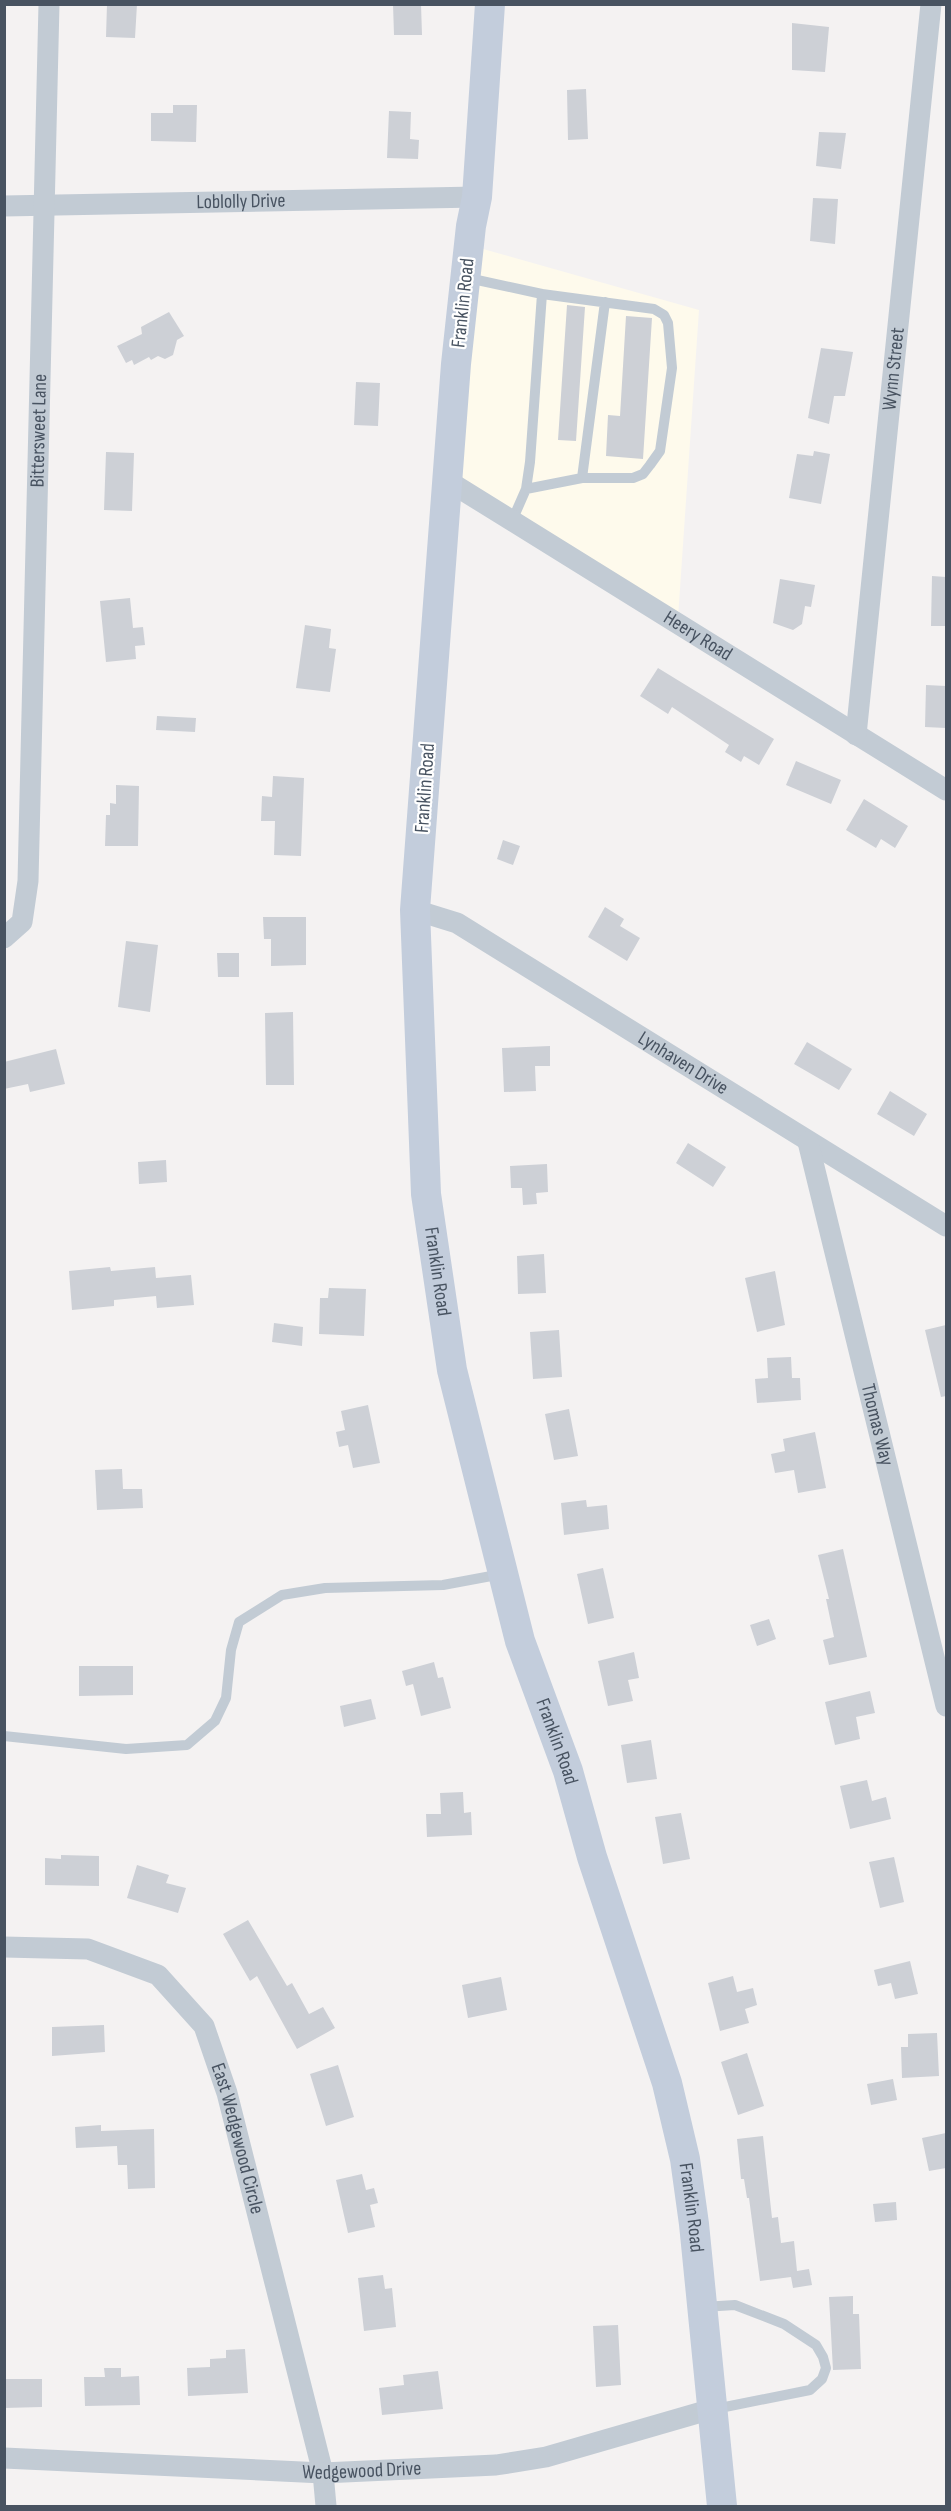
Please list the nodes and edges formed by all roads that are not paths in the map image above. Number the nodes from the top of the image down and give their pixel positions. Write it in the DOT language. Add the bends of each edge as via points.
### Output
graph roads {
  1 [pos="49,4"];
  2 [pos="490,4"];
  3 [pos="931,4"];
  4 [pos="477,197"];
  5 [pos="45,205"];
  6 [pos="4,206"];
  7 [pos="465,278"];
  8 [pos="542,294"];
  9 [pos="605,302"];
  10 [pos="582,478"];
  11 [pos="448,481"];
  12 [pos="526,489"];
  13 [pos="512,520"];
  14 [pos="856,735"];
  15 [pos="946,790"];
  16 [pos="415,910"];
  17 [pos="4,938"];
  18 [pos="808,1142"];
  19 [pos="946,1226"];
  20 [pos="502,1574"];
  21 [pos="946,1706"];
  22 [pos="4,1736"];
  23 [pos="4,1947"];
  24 [pos="702,2307"];
  25 [pos="712,2409"];
  26 [pos="4,2458"];
  27 [pos="323,2473"];
  28 [pos="326,2506"];
  29 [pos="722,2506"];
  1 -- 5 [label="street, Bittersweet Lane"];
  2 -- 4 [label="main road, Franklin Road"];
  3 -- 14 [label="street, Wynn Street"];
  4 -- 5 [label="street, Loblolly Drive"];
  4 -- 7 [label="main road, Franklin Road"];
  5 -- 6 [label="street, Loblolly Drive"];
  5 -- 17 [label="street, Bittersweet Lane" via="29,856 22,922"];
  7 -- 8 [label="lane"];
  7 -- 11 [label="main road, Franklin Road"];
  8 -- 9 [label="lane"];
  8 -- 12 [label="lane"];
  9 -- 10 [label="lane"];
  9 -- 10 [label="lane" via="654,309 664,315 672,368 660,451 651,465 633,478"];
  10 -- 12 [label="lane"];
  11 -- 13 [label="street, Heery Road"];
  11 -- 16 [label="main road, Franklin Road"];
  12 -- 13 [label="lane"];
  13 -- 14 [label="street, Heery Road"];
  14 -- 15 [label="street, Heery Road"];
  16 -- 18 [label="street, Lynhaven Drive" via="457,923"];
  16 -- 20 [label="main road, Franklin Road" via="426,1194 437,1280 452,1370"];
  18 -- 19 [label="street, Lynhaven Drive"];
  18 -- 21 [label="street, Thomas Way"];
  20 -- 22 [label="lane" via="443,1585 325,1588 282,1594 239,1622 231,1650 226,1698 215,1721 187,1745 126,1749"];
  20 -- 24 [label="main road, Franklin Road" via="519,1641 568,1771 592,1857 667,2083 685,2159"];
  23 -- 27 [label="street, East Wedgewood Circle" via="88,1949 159,1975 204,2026 227,2093"];
  24 -- 25 [label="main road, Franklin Road"];
  24 -- 25 [label="lane" via="735,2305 784,2324 816,2345 825,2367 822,2379 810,2390"];
  25 -- 27 [label="street, Wedgewood Drive" via="546,2457 506,2463"];
  25 -- 29 [label="main road, Franklin Road"];
  26 -- 27 [label="street, Wedgewood Drive"];
  27 -- 28 [label="street, East Wedgewood Circle"];
}
